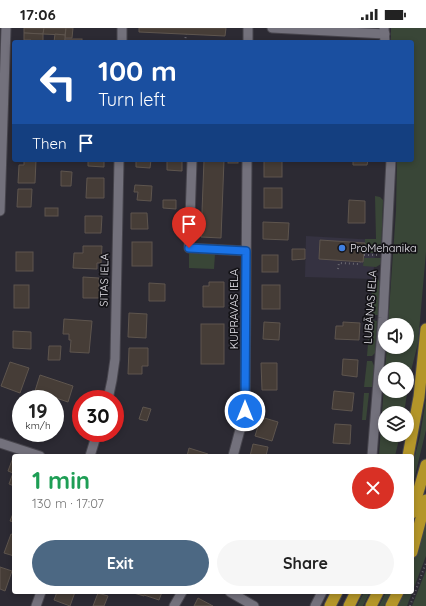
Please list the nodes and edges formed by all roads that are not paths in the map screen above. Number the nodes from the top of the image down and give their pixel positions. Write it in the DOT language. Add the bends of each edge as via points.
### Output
graph roads {
  1 [pos="6,28"];
  2 [pos="122,28"];
  3 [pos="248,28"];
  4 [pos="272,28"];
  5 [pos="385,35"];
  6 [pos="122,40"];
  7 [pos="248,40"];
  8 [pos="3,44"];
  9 [pos="119,162"];
  10 [pos="192,162"];
  11 [pos="247,162"];
  12 [pos="391,162"];
  13 [pos="0,211"];
  14 [pos="246,251"];
  15 [pos="426,329"];
  16 [pos="110,390"];
  17 [pos="419,397"];
  18 [pos="414,412"];
  19 [pos="94,442"];
  20 [pos="404,442"];
  21 [pos="0,443"];
  22 [pos="34,454"];
  23 [pos="91,454"];
  24 [pos="234,454"];
  25 [pos="372,454"];
  26 [pos="401,454"];
  27 [pos="408,454"];
  28 [pos="426,465"];
  29 [pos="426,500"];
  30 [pos="414,506"];
  31 [pos="414,545"];
  32 [pos="40,594"];
  33 [pos="181,594"];
  34 [pos="233,594"];
  35 [pos="321,594"];
  36 [pos="336,594"];
  37 [pos="355,594"];
  38 [pos="377,594"];
  39 [pos="397,594"];
  40 [pos="36,606"];
  41 [pos="174,606"];
  42 [pos="254,606"];
  43 [pos="315,606"];
  44 [pos="330,606"];
  45 [pos="349,606"];
  46 [pos="371,606"];
  47 [pos="391,606"];
  1 -- 8 [label="street"];
  2 -- 6 [label="street"];
  3 -- 7 [label="street"];
  4 -- 5 [label="street"];
  8 -- 13 [label="street"];
  9 -- 16 [label="street, SITAS IELA" via="115,359"];
  10 -- 14 [label="street" via="189,248"];
  11 -- 14 [label="street, KUPRAVAS IELA"];
  12 -- 25 [label="street, LUBĀNAS IELA" via="383,318"];
  14 -- 24 [label="street, KUPRAVAS IELA" via="245,411"];
  15 -- 17 [label="highway"];
  17 -- 18 [label="highway"];
  17 -- 27 [label="highway"];
  19 -- 23 [label="street"];
  20 -- 26 [label="highway"];
  21 -- 22 [label="street"];
  28 -- 30 [label="highway"];
  29 -- 31 [label="highway"];
  32 -- 40 [label="street"];
  33 -- 41 [label="street"];
  34 -- 42 [label="street"];
  35 -- 43 [label="street"];
  36 -- 44 [label="highway"];
  37 -- 45 [label="highway"];
  38 -- 46 [label="highway"];
  39 -- 47 [label="highway"];
}
